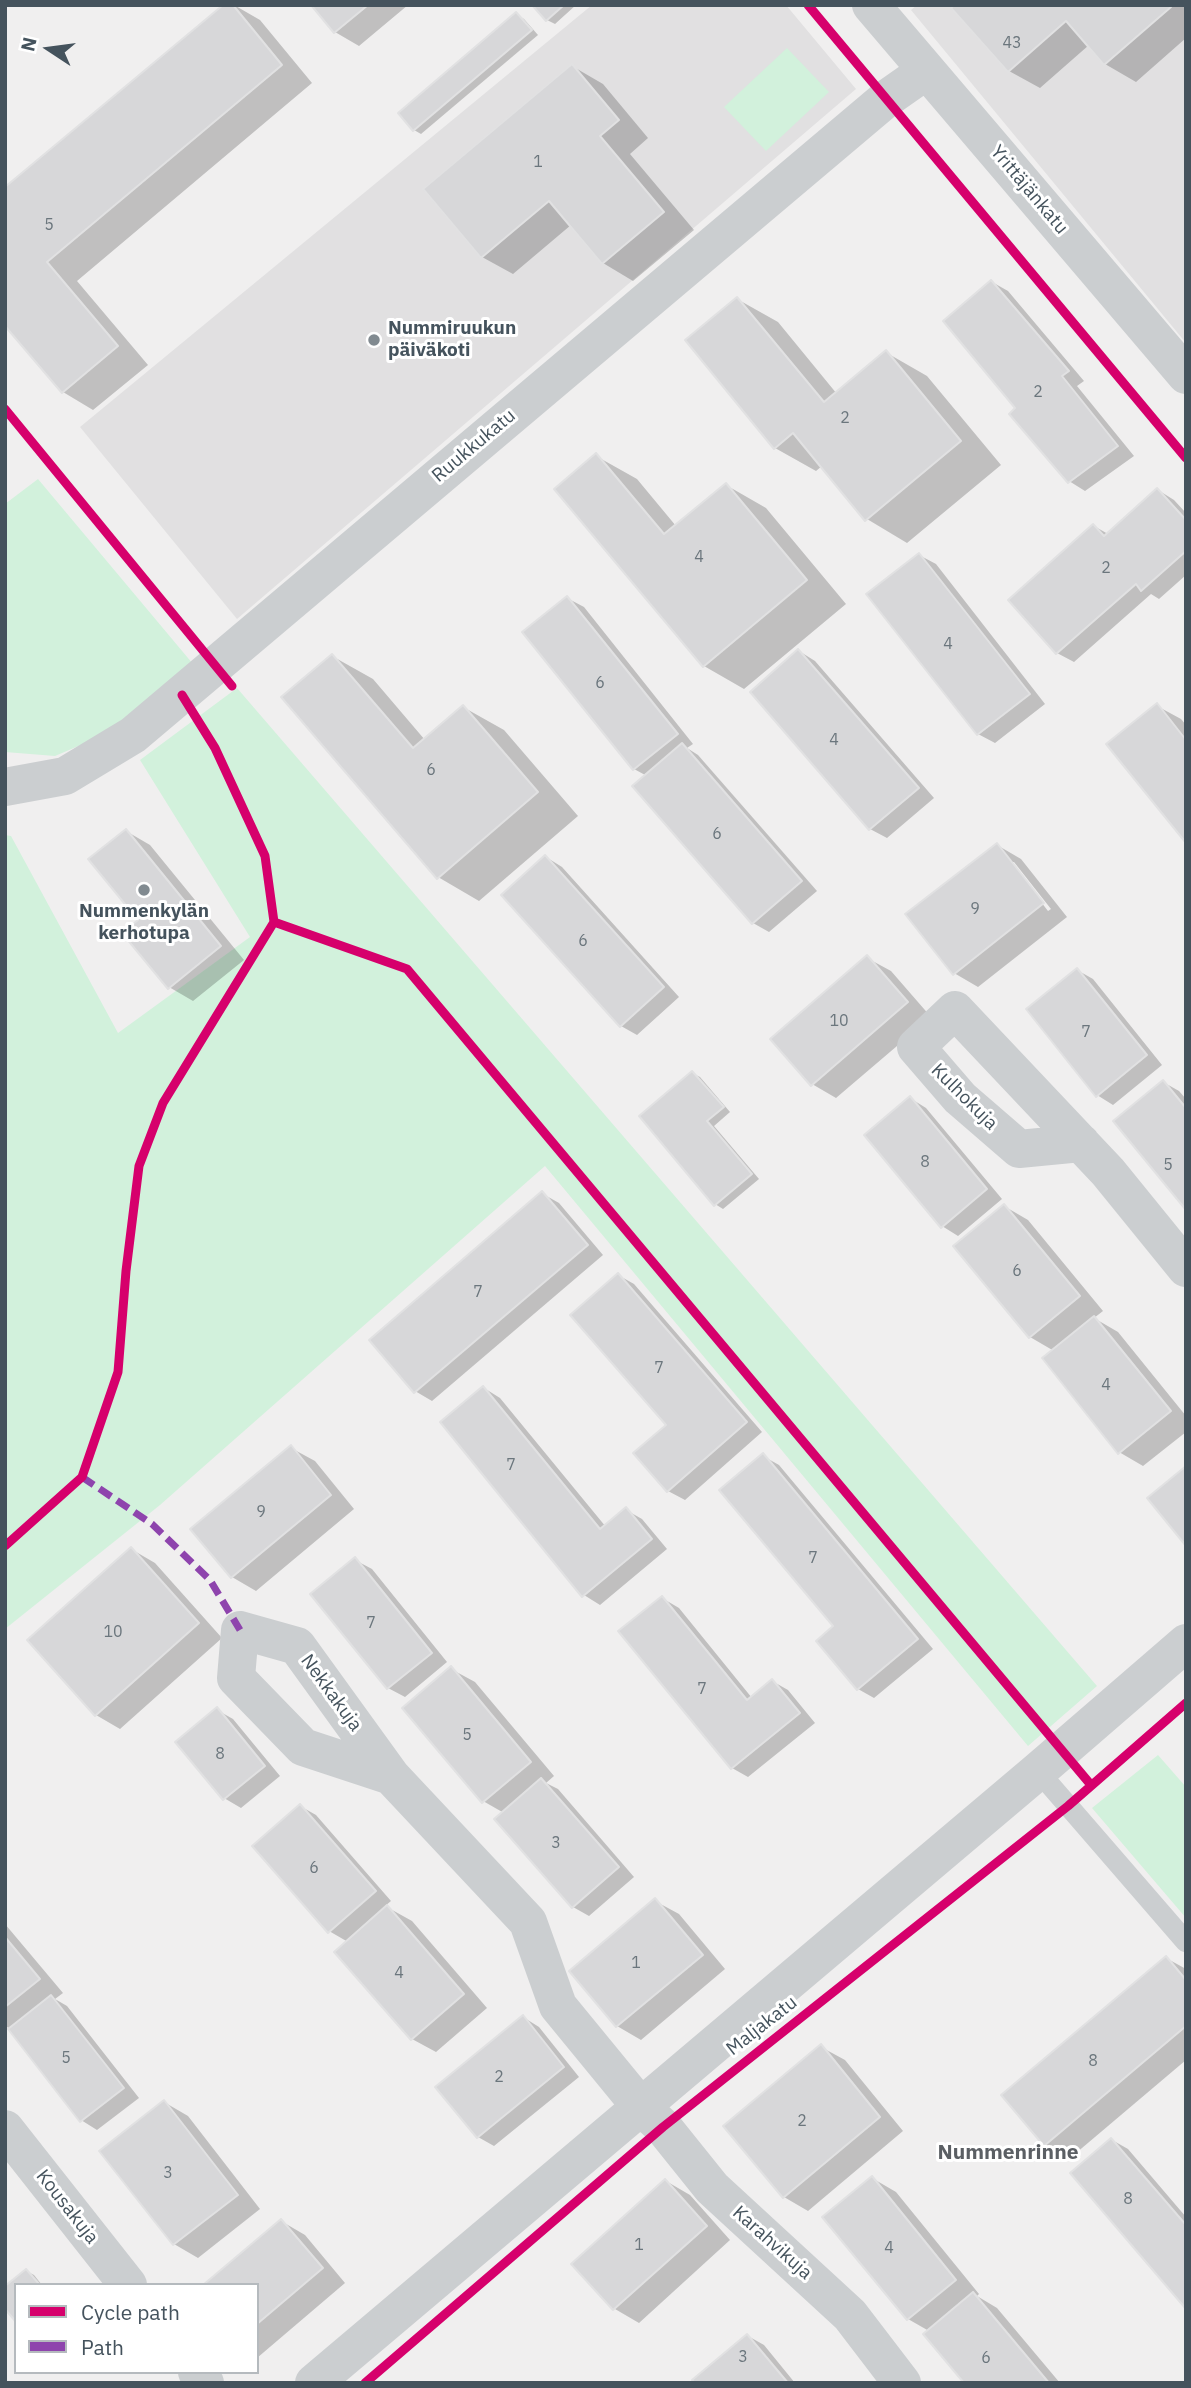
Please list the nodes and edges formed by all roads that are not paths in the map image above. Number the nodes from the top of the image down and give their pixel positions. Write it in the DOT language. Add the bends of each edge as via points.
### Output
graph roads {
  1 [pos="871,5"];
  2 [pos="926,71"];
  3 [pos="1186,375"];
  4 [pos="5,787"];
  5 [pos="1081,1143"];
  6 [pos="1186,1268"];
  7 [pos="1186,1643"];
  8 [pos="1038,1771"];
  9 [pos="391,1776"];
  10 [pos="1186,1942"];
  11 [pos="640,2106"];
  12 [pos="5,2129"];
  13 [pos="126,2283"];
  14 [pos="313,2383"];
  15 [pos="902,2383"];
  1 -- 2 [label="street, Yrittäjänkatu"];
  2 -- 3 [label="street, Yrittäjänkatu"];
  2 -- 4 [label="street, Ruukkukatu" via="886,99 132,735 65,776"];
  5 -- 6 [label="street"];
  7 -- 8 [label="street, Maljakatu"];
  8 -- 10 [label="lane"];
  8 -- 11 [label="street, Maljakatu"];
  9 -- 11 [label="street" via="528,1922 558,2006"];
  11 -- 14 [label="street, Maljakatu"];
  11 -- 15 [label="street, Karahvikuja" via="712,2188 850,2315"];
  12 -- 13 [label="street, Kousakuja"];
}
